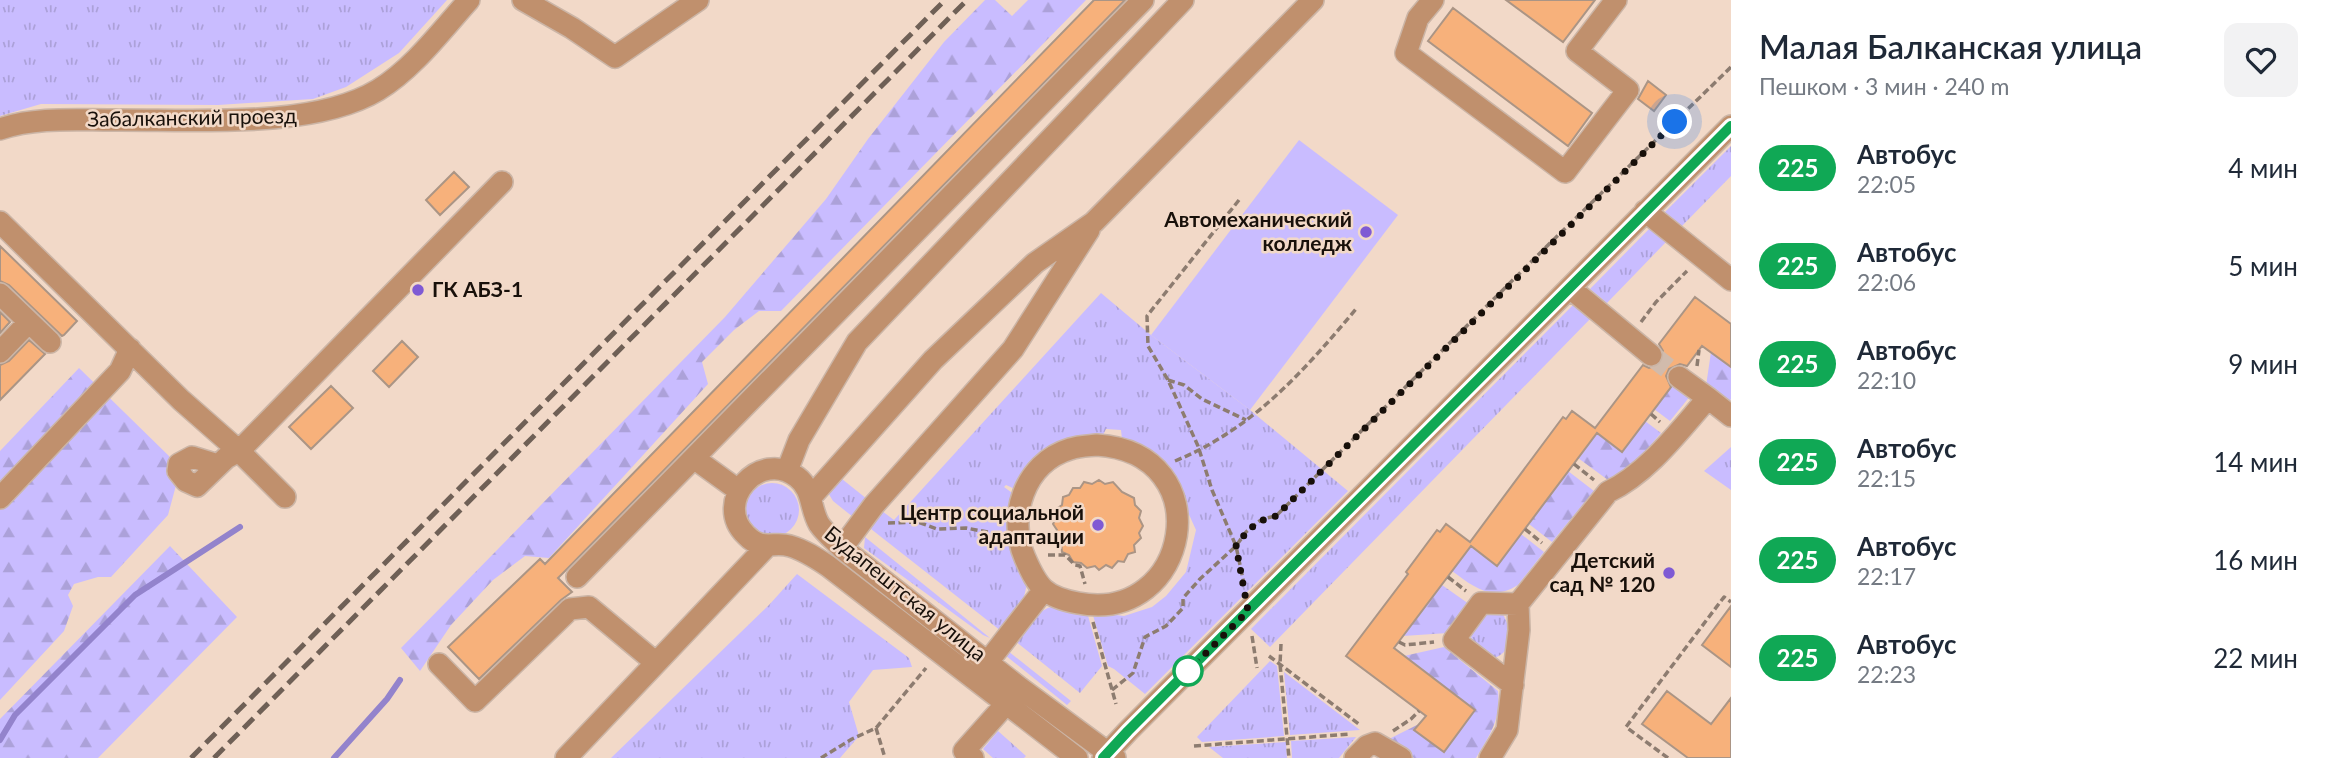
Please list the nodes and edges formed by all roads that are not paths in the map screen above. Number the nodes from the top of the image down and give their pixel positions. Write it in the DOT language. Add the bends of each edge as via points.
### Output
graph roads {
  1 [pos="468,0"];
  2 [pos="523,0"];
  3 [pos="698,0"];
  4 [pos="1143,0"];
  5 [pos="1183,0"];
  6 [pos="1313,0"];
  7 [pos="1433,0"];
  8 [pos="1616,0"];
  9 [pos="1731,125"];
  10 [pos="0,129"];
  11 [pos="502,182"];
  12 [pos="1645,211"];
  13 [pos="0,222"];
  14 [pos="1094,222"];
  15 [pos="1731,280"];
  16 [pos="1570,288"];
  17 [pos="0,294"];
  18 [pos="29,322"];
  19 [pos="50,342"];
  20 [pos="130,349"];
  21 [pos="0,352"];
  22 [pos="1651,355"];
  23 [pos="1679,377"];
  24 [pos="1708,398"];
  25 [pos="1731,416"];
  26 [pos="239,451"];
  27 [pos="696,456"];
  28 [pos="218,465"];
  29 [pos="787,471"];
  30 [pos="738,490"];
  31 [pos="811,496"];
  32 [pos="285,497"];
  33 [pos="0,498"];
  34 [pos="767,546"];
  35 [pos="842,548"];
  36 [pos="577,577"];
  37 [pos="1044,591"];
  38 [pos="1518,604"];
  39 [pos="655,662"];
  40 [pos="439,664"];
  41 [pos="982,670"];
  42 [pos="1513,685"];
  43 [pos="1013,696"];
  44 [pos="1109,756"];
  45 [pos="566,758"];
  46 [pos="972,758"];
  47 [pos="1077,758"];
  48 [pos="1355,758"];
  49 [pos="1401,758"];
  50 [pos="1490,758"];
  1 -- 10 [label="street, Забалканский проезд" via="404,69 378,90 343,105 303,116 55,120"];
  2 -- 3 [label="street" via="615,57"];
  4 -- 27 [label="street"];
  5 -- 29 [label="street" via="857,342 799,440"];
  6 -- 14 [label="street"];
  7 -- 8 [label="street" via="1418,18 1406,52 1565,172 1628,90 1577,51"];
  9 -- 12 [label="street"];
  11 -- 26 [label="street"];
  12 -- 15 [label="street"];
  12 -- 16 [label="street"];
  13 -- 20 [label="street"];
  14 -- 31 [label="street" via="1035,263 933,360"];
  14 -- 35 [label="street" via="1013,349 868,512"];
  16 -- 22 [label="street"];
  16 -- 44 [label="street"];
  17 -- 18 [label="street"];
  18 -- 19 [label="street"];
  18 -- 21 [label="street"];
  20 -- 26 [label="street"];
  20 -- 33 [label="street" via="120,371"];
  23 -- 24 [label="street"];
  24 -- 25 [label="street"];
  24 -- 38 [label="street" via="1625,484 1608,492"];
  26 -- 28 [label="street"];
  26 -- 32 [label="street"];
  27 -- 30 [label="street"];
  27 -- 36 [label="street"];
  29 -- 30 [label="street" via="754,474"];
  29 -- 31 [label="street, Будапештская улица"];
  30 -- 34 [label="street, Будапештская улица" via="738,526 756,543"];
  31 -- 35 [label="street, Будапештская улица" via="821,527"];
  34 -- 39 [label="street"];
  34 -- 41 [label="street, Будапештская улица" via="786,545 805,552"];
  35 -- 41 [label="street, Будапештская улица"];
  37 -- 37 [label="street" via="1018,538 1022,494 1034,474 1055,456 1086,446 1128,450 1152,464 1175,500 1177,526 1171,558 1159,576 1136,595 1102,606"];
  37 -- 41 [label="street"];
  38 -- 42 [label="street"];
  38 -- 42 [label="street" via="1481,603 1454,640"];
  39 -- 40 [label="street" via="589,607 570,610 475,701"];
  39 -- 45 [label="street"];
  41 -- 43 [label="street, Будапештская улица"];
  42 -- 50 [label="street" via="1507,730"];
  43 -- 44 [label="street, Будапештская улица"];
  43 -- 46 [label="street" via="964,751"];
  43 -- 47 [label="street, Будапештская улица"];
  48 -- 49 [label="street" via="1371,738"];
}
